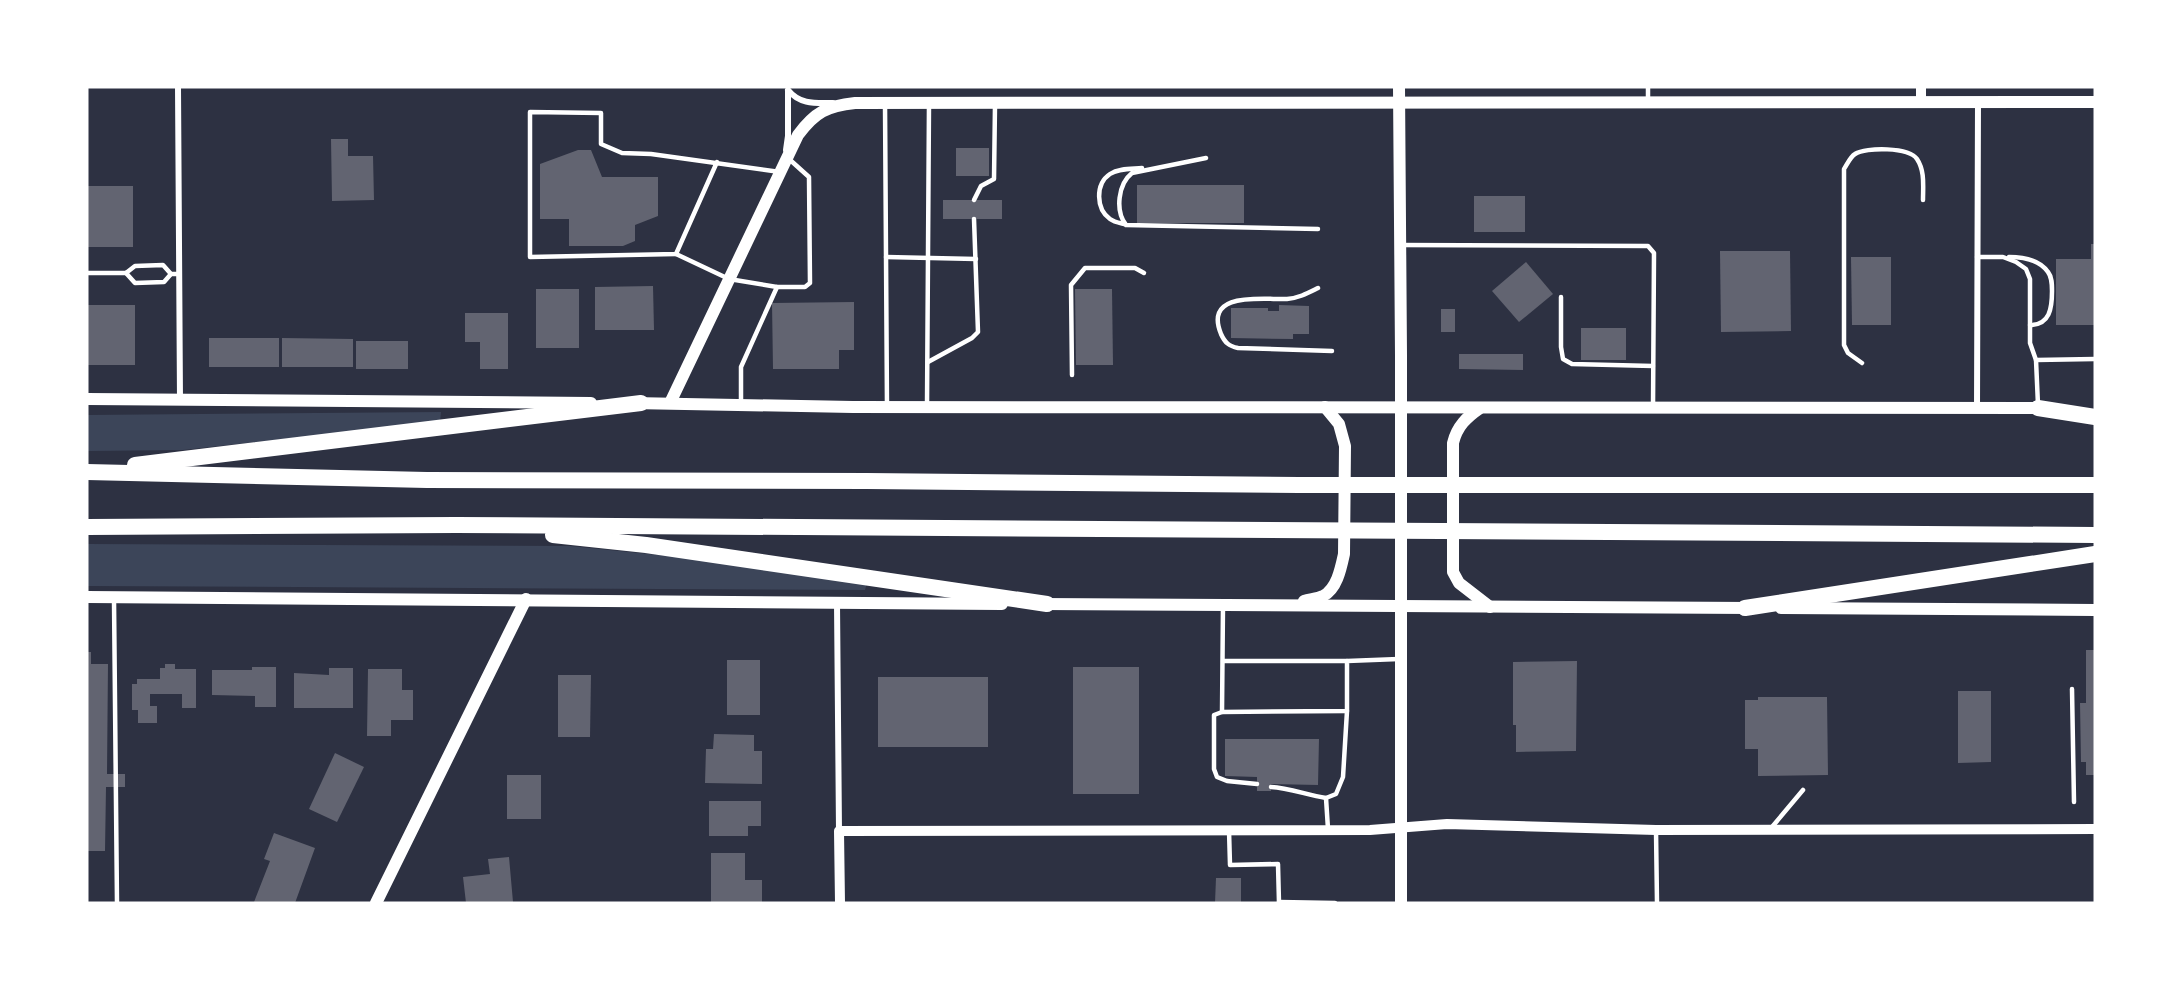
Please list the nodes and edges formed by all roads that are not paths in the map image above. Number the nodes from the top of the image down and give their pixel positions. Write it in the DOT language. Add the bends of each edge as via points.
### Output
graph roads {
  1 [pos="178,87"];
  2 [pos="1399,87"];
  3 [pos="1648,87"];
  4 [pos="1921,87"];
  5 [pos="787,89"];
  6 [pos="1648,102"];
  7 [pos="1921,102"];
  8 [pos="1978,102"];
  9 [pos="2095,102"];
  10 [pos="855,103"];
  11 [pos="885,103"];
  12 [pos="929,103"];
  13 [pos="995,103"];
  14 [pos="1399,104"];
  15 [pos="1206,158"];
  16 [pos="717,162"];
  17 [pos="783,165"];
  18 [pos="1157,167"];
  19 [pos="974,200"];
  20 [pos="1923,200"];
  21 [pos="974,219"];
  22 [pos="1126,225"];
  23 [pos="1318,229"];
  24 [pos="1400,245"];
  25 [pos="676,254"];
  26 [pos="886,257"];
  27 [pos="927,257"];
  28 [pos="1977,257"];
  29 [pos="2003,257"];
  30 [pos="976,259"];
  31 [pos="87,273"];
  32 [pos="126,273"];
  33 [pos="1144,273"];
  34 [pos="171,274"];
  35 [pos="179,274"];
  36 [pos="729,279"];
  37 [pos="777,286"];
  38 [pos="1318,288"];
  39 [pos="1561,297"];
  40 [pos="2030,325"];
  41 [pos="1332,351"];
  42 [pos="2095,359"];
  43 [pos="2036,360"];
  44 [pos="928,362"];
  45 [pos="1862,363"];
  46 [pos="1653,366"];
  47 [pos="1072,375"];
  48 [pos="87,399"];
  49 [pos="180,400"];
  50 [pos="640,403"];
  51 [pos="670,403"];
  52 [pos="741,404"];
  53 [pos="887,406"];
  54 [pos="927,406"];
  55 [pos="1325,407"];
  56 [pos="1401,407"];
  57 [pos="1482,407"];
  58 [pos="1653,408"];
  59 [pos="1977,408"];
  60 [pos="2038,408"];
  61 [pos="2095,408"];
  62 [pos="2095,417"];
  63 [pos="87,472"];
  64 [pos="2095,485"];
  65 [pos="456,525"];
  66 [pos="87,527"];
  67 [pos="2095,536"];
  68 [pos="2095,554"];
  69 [pos="87,597"];
  70 [pos="114,597"];
  71 [pos="526,599"];
  72 [pos="837,602"];
  73 [pos="1047,604"];
  74 [pos="1223,605"];
  75 [pos="1285,605"];
  76 [pos="1400,606"];
  77 [pos="1490,607"];
  78 [pos="1745,608"];
  79 [pos="2095,610"];
  80 [pos="1400,659"];
  81 [pos="1347,661"];
  82 [pos="1223,662"];
  83 [pos="2072,689"];
  84 [pos="1347,711"];
  85 [pos="1222,712"];
  86 [pos="1257,784"];
  87 [pos="1271,787"];
  88 [pos="1803,790"];
  89 [pos="1326,798"];
  90 [pos="2074,802"];
  91 [pos="1401,828"];
  92 [pos="1770,829"];
  93 [pos="2095,829"];
  94 [pos="1229,830"];
  95 [pos="1328,830"];
  96 [pos="1656,830"];
  97 [pos="839,831"];
  98 [pos="1279,902"];
  99 [pos="117,903"];
  100 [pos="376,903"];
  101 [pos="840,903"];
  102 [pos="1335,903"];
  103 [pos="1401,903"];
  104 [pos="1657,903"];
  1 -- 35 [label="street"];
  2 -- 14 [label="main road"];
  3 -- 6 [label="lane"];
  4 -- 7 [label="street"];
  5 -- 10 [label="street" via="807,103"];
  5 -- 17 [label="street" via="788,136"];
  6 -- 7 [label="main road"];
  6 -- 14 [label="main road"];
  7 -- 8 [label="main road"];
  8 -- 9 [label="main road"];
  8 -- 28 [label="street"];
  10 -- 11 [label="main road"];
  10 -- 17 [label="main road" via="821,111 808,121"];
  11 -- 12 [label="main road"];
  11 -- 26 [label="lane"];
  12 -- 13 [label="main road"];
  12 -- 27 [label="lane"];
  13 -- 14 [label="main road"];
  13 -- 19 [label="lane" via="994,179 981,186"];
  14 -- 24 [label="main road"];
  15 -- 18 [label="lane"];
  16 -- 17 [label="lane"];
  16 -- 25 [label="lane"];
  16 -- 25 [label="lane" via="622,153 601,144 601,113 530,112 530,256"];
  17 -- 36 [label="main road"];
  17 -- 37 [label="lane" via="809,177 810,283 805,287"];
  18 -- 22 [label="lane" via="1125,178 1120,206"];
  18 -- 22 [label="lane" via="1119,170 1100,184 1099,199 1104,212"];
  20 -- 45 [label="lane" via="1923,171 1916,157 1902,150 1865,150 1853,155 1844,170 1844,345"];
  21 -- 30 [label="lane"];
  22 -- 23 [label="lane"];
  24 -- 46 [label="lane" via="1648,246 1654,253"];
  24 -- 56 [label="main road"];
  25 -- 36 [label="lane"];
  26 -- 27 [label="lane"];
  26 -- 53 [label="lane"];
  27 -- 30 [label="lane"];
  27 -- 44 [label="lane"];
  28 -- 29 [label="lane"];
  28 -- 59 [label="street"];
  29 -- 40 [label="lane" via="2026,269 2030,279"];
  29 -- 40 [label="lane" via="2034,260 2052,281 2049,317"];
  30 -- 44 [label="lane" via="978,332"];
  31 -- 32 [label="lane"];
  32 -- 34 [label="lane" via="135,266 163,265"];
  32 -- 34 [label="lane" via="135,283 164,282"];
  33 -- 47 [label="lane" via="1135,268 1085,268 1071,285"];
  34 -- 35 [label="lane"];
  35 -- 49 [label="street"];
  36 -- 37 [label="lane"];
  36 -- 51 [label="main road"];
  37 -- 52 [label="lane" via="741,367"];
  38 -- 41 [label="lane" via="1289,299 1236,299 1225,305 1219,316 1219,329 1229,346 1238,348"];
  39 -- 46 [label="lane" via="1563,358 1572,364"];
  40 -- 43 [label="lane" via="2030,343"];
  42 -- 43 [label="lane"];
  43 -- 60 [label="lane"];
  44 -- 54 [label="lane"];
  46 -- 58 [label="lane"];
  48 -- 49 [label="main road"];
  49 -- 50 [label="main road"];
  50 -- 51 [label="main road"];
  50 -- 63 [label="highway"];
  51 -- 52 [label="main road"];
  52 -- 53 [label="main road"];
  53 -- 54 [label="main road"];
  54 -- 55 [label="main road"];
  55 -- 56 [label="main road"];
  55 -- 75 [label="main road" via="1339,424 1345,446 1344,554 1340,571 1323,596"];
  56 -- 57 [label="main road"];
  56 -- 76 [label="main road"];
  57 -- 58 [label="main road"];
  57 -- 77 [label="main road" via="1462,423 1453,443 1453,572 1459,583"];
  58 -- 59 [label="main road"];
  59 -- 60 [label="main road"];
  60 -- 61 [label="main road"];
  60 -- 62 [label="highway"];
  63 -- 64 [label="highway" via="427,480"];
  65 -- 66 [label="highway"];
  65 -- 67 [label="highway"];
  65 -- 73 [label="highway" via="646,545"];
  68 -- 78 [label="highway"];
  69 -- 70 [label="main road"];
  70 -- 71 [label="main road"];
  70 -- 99 [label="lane"];
  71 -- 72 [label="main road"];
  71 -- 100 [label="main road"];
  72 -- 73 [label="main road"];
  72 -- 97 [label="street"];
  73 -- 74 [label="main road"];
  74 -- 75 [label="main road"];
  74 -- 82 [label="lane"];
  75 -- 76 [label="main road"];
  76 -- 77 [label="main road"];
  76 -- 80 [label="main road"];
  77 -- 78 [label="main road"];
  78 -- 79 [label="main road"];
  80 -- 81 [label="lane"];
  80 -- 91 [label="main road"];
  81 -- 82 [label="lane"];
  81 -- 84 [label="lane"];
  82 -- 85 [label="lane"];
  83 -- 90 [label="lane"];
  84 -- 85 [label="lane"];
  84 -- 89 [label="lane" via="1342,777 1336,794"];
  85 -- 86 [label="lane" via="1214,715 1216,777"];
  87 -- 89 [label="lane"];
  88 -- 92 [label="lane"];
  89 -- 95 [label="lane"];
  91 -- 95 [label="street"];
  91 -- 96 [label="street" via="1458,824"];
  91 -- 103 [label="main road"];
  92 -- 93 [label="street"];
  92 -- 96 [label="street"];
  94 -- 95 [label="street"];
  94 -- 97 [label="street"];
  94 -- 98 [label="lane" via="1230,865 1278,864"];
  96 -- 104 [label="lane"];
  97 -- 101 [label="street"];
  98 -- 102 [label="lane"];
}
